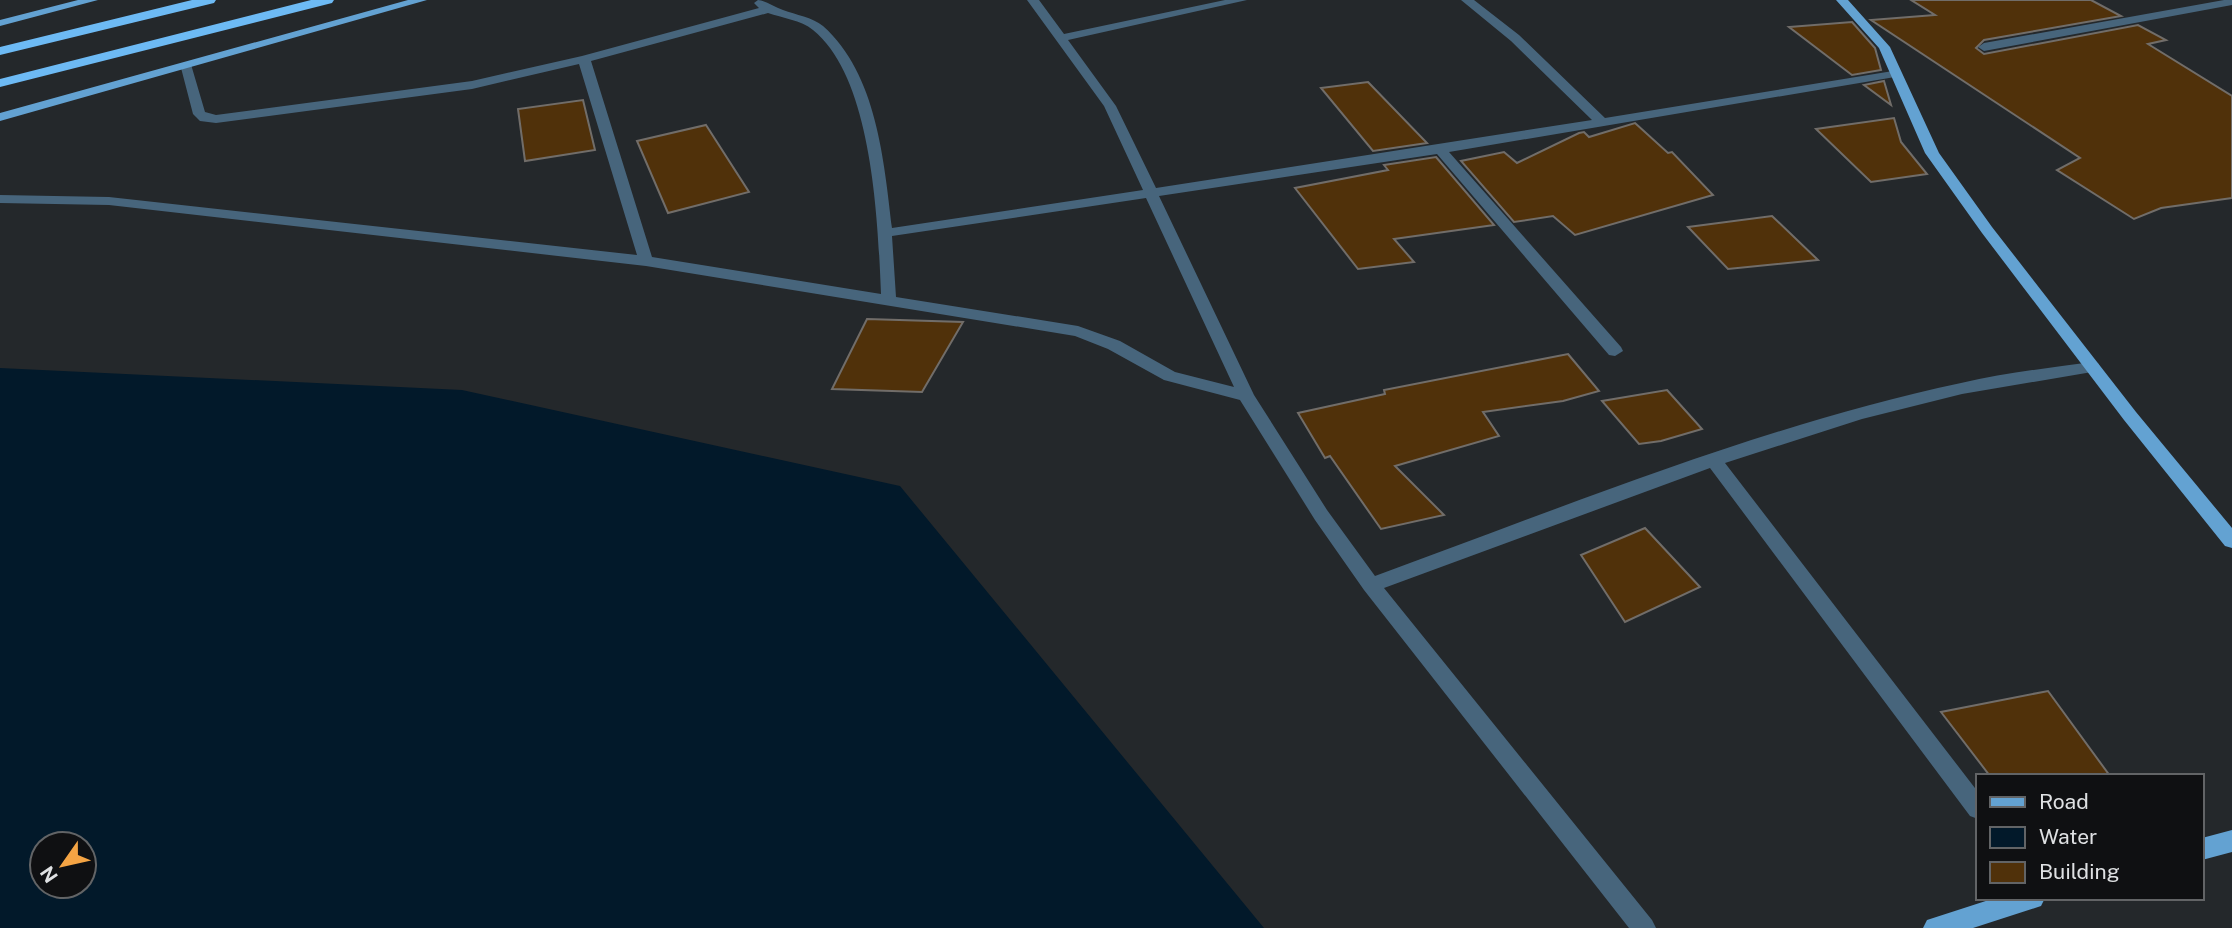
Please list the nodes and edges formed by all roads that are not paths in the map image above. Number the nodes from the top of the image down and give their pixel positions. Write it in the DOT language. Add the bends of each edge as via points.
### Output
graph roads {
  1 [pos="92,0"];
  2 [pos="209,0"];
  3 [pos="327,0"];
  4 [pos="421,0"];
  5 [pos="1033,0"];
  6 [pos="1241,0"];
  7 [pos="1468,0"];
  8 [pos="1842,0"];
  9 [pos="2232,2"];
  10 [pos="764,5"];
  11 [pos="0,23"];
  12 [pos="1062,38"];
  13 [pos="1984,47"];
  14 [pos="0,51"];
  15 [pos="584,60"];
  16 [pos="186,64"];
  17 [pos="1895,73"];
  18 [pos="0,83"];
  19 [pos="0,117"];
  20 [pos="1601,122"];
  21 [pos="1440,150"];
  22 [pos="1152,193"];
  23 [pos="0,199"];
  24 [pos="886,233"];
  25 [pos="646,261"];
  26 [pos="890,302"];
  27 [pos="1615,351"];
  28 [pos="2092,367"];
  29 [pos="1246,396"];
  30 [pos="1713,460"];
  31 [pos="2232,541"];
  32 [pos="1371,585"];
  33 [pos="1976,806"];
  34 [pos="2232,841"];
  35 [pos="2204,848"];
  36 [pos="2026,900"];
  37 [pos="1643,928"];
  38 [pos="1935,928"];
  1 -- 11 [label="main road"];
  2 -- 14 [label="highway"];
  3 -- 18 [label="highway"];
  4 -- 16 [label="main road"];
  5 -- 12 [label="street"];
  6 -- 12 [label="street"];
  7 -- 20 [label="street" via="1515,38"];
  8 -- 17 [label="main road" via="1884,47"];
  9 -- 13 [label="street"];
  10 -- 15 [label="street"];
  10 -- 24 [label="street" via="818,28 837,48 858,85"];
  12 -- 22 [label="street" via="1110,106"];
  15 -- 16 [label="street" via="472,85 216,119 199,114"];
  15 -- 25 [label="street"];
  16 -- 19 [label="main road"];
  17 -- 20 [label="street"];
  17 -- 28 [label="main road" via="1932,153"];
  20 -- 21 [label="street"];
  21 -- 22 [label="street"];
  21 -- 27 [label="street"];
  22 -- 24 [label="street"];
  22 -- 29 [label="street"];
  23 -- 25 [label="street" via="109,201"];
  24 -- 26 [label="street"];
  25 -- 26 [label="street"];
  26 -- 29 [label="street" via="1078,331 1170,376"];
  28 -- 30 [label="street" via="1912,399"];
  28 -- 31 [label="main road"];
  29 -- 32 [label="street"];
  30 -- 32 [label="street"];
  30 -- 33 [label="street"];
  32 -- 37 [label="street"];
  34 -- 35 [label="main road"];
  36 -- 38 [label="main road"];
}
